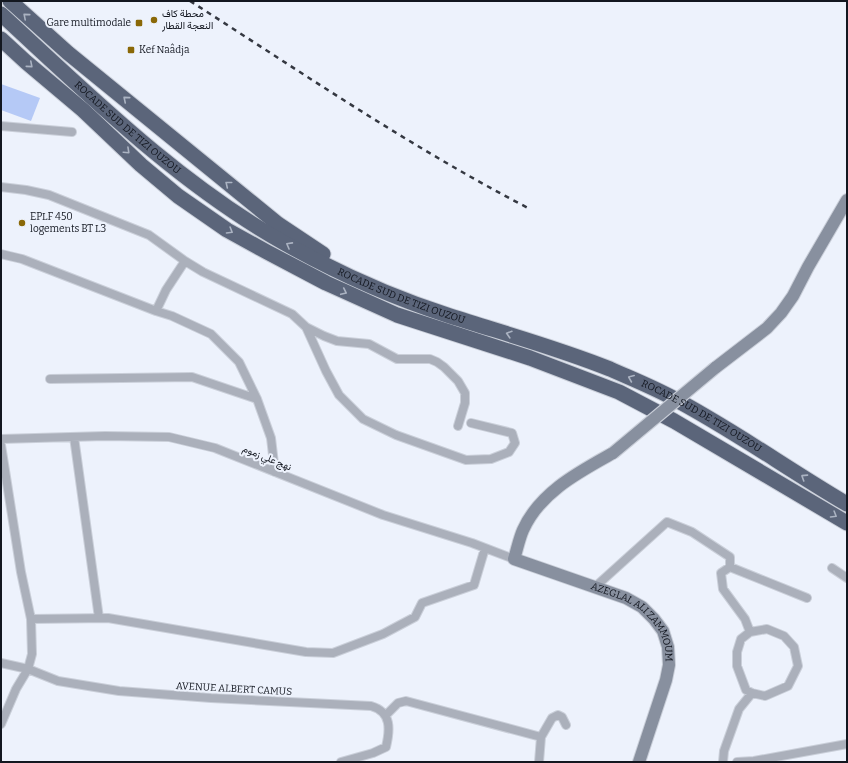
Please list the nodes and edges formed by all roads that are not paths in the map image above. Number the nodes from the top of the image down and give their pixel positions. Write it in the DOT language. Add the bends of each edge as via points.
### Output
graph roads {
  1 [pos="10,1"];
  2 [pos="1,14"];
  3 [pos="1,39"];
  4 [pos="1,126"];
  5 [pos="72,132"];
  6 [pos="1,187"];
  7 [pos="847,200"];
  8 [pos="2,255"];
  9 [pos="185,262"];
  10 [pos="374,286"];
  11 [pos="156,311"];
  12 [pos="306,328"];
  13 [pos="50,379"];
  14 [pos="257,399"];
  15 [pos="471,423"];
  16 [pos="458,426"];
  17 [pos="74,437"];
  18 [pos="1,440"];
  19 [pos="1,445"];
  20 [pos="275,472"];
  21 [pos="844,502"];
  22 [pos="847,523"];
  23 [pos="485,548"];
  24 [pos="514,560"];
  25 [pos="730,567"];
  26 [pos="832,568"];
  27 [pos="847,578"];
  28 [pos="595,587"];
  29 [pos="807,598"];
  30 [pos="99,618"];
  31 [pos="31,619"];
  32 [pos="750,632"];
  33 [pos="1,663"];
  34 [pos="28,669"];
  35 [pos="752,693"];
  36 [pos="386,715"];
  37 [pos="1,724"];
  38 [pos="566,725"];
  39 [pos="541,737"];
  40 [pos="847,744"];
  41 [pos="341,762"];
  42 [pos="540,762"];
  43 [pos="639,762"];
  44 [pos="723,762"];
  45 [pos="737,762"];
  10 -- 1 [label="highway, one-way" via="278,224 68,53"];
  10 -- 2 [label="highway, ROCADE SUD DE TIZI OUZOU, one-way" via="321,263 235,214 162,159"];
  3 -- 22 [label="highway, ROCADE SUD DE TIZI OUZOU, one-way" via="83,110 141,165 178,196 227,230 326,283 397,315 530,358 619,392 674,420"];
  4 -- 5 [label="street"];
  6 -- 9 [label="street" via="49,195 134,229 148,235"];
  7 -- 24 [label="main road, bridge" via="781,313 767,328 614,453 573,476 540,502 523,530"];
  8 -- 11 [label="street" via="22,260"];
  9 -- 11 [label="street" via="166,290"];
  9 -- 12 [label="street" via="292,314"];
  21 -- 10 [label="highway, ROCADE SUD DE TIZI OUZOU, one-way" via="759,448 646,385 608,368 448,315"];
  11 -- 14 [label="street" via="211,334 239,362"];
  12 -- 15 [label="street" via="339,395 363,419 466,460 491,459 509,452 514,443 512,433"];
  12 -- 16 [label="street" via="337,340 369,344 397,360 430,359 437,362 458,381 465,393 465,403"];
  13 -- 14 [label="street" via="192,377"];
  14 -- 20 [label="street" via="271,438"];
  17 -- 18 [label="street, نهج علي زموم"];
  17 -- 20 [label="street, نهج علي زموم" via="169,437 216,448"];
  17 -- 30 [label="street"];
  19 -- 31 [label="street"];
  20 -- 23 [label="street, نهج علي زموم" via="383,515"];
  23 -- 24 [label="street, نهج علي زموم"];
  23 -- 30 [label="street" via="474,585 422,603 415,617 383,634 333,653 306,652 138,622"];
  24 -- 28 [label="main road, AZEGLAL ALI ZAMMOUM"];
  25 -- 28 [label="street" via="730,557 692,532 667,522"];
  25 -- 29 [label="street"];
  25 -- 32 [label="street" via="721,573 723,589 745,619"];
  26 -- 27 [label="street"];
  28 -- 43 [label="main road, AZEGLAL ALI ZAMMOUM" via="626,598 642,607 663,631 668,647 669,665 666,680"];
  30 -- 31 [label="street"];
  31 -- 34 [label="street" via="32,654"];
  32 -- 35 [label="street" via="741,639 737,652 737,666 746,690"];
  32 -- 35 [label="street" via="767,629 784,636 794,647 798,666 788,686 765,696"];
  33 -- 34 [label="street, AVENUE ALBERT CAMUS"];
  34 -- 36 [label="street, AVENUE ALBERT CAMUS" via="58,681 119,691 371,706 379,708"];
  34 -- 37 [label="street"];
  35 -- 44 [label="street" via="739,709 724,751"];
  36 -- 39 [label="street" via="398,703 406,701"];
  36 -- 41 [label="street" via="386,748"];
  38 -- 39 [label="street" via="562,717 555,716"];
  39 -- 42 [label="street"];
  40 -- 45 [label="street"];
}
